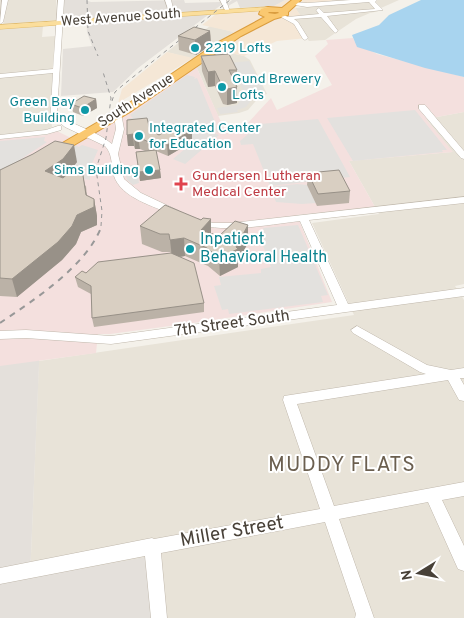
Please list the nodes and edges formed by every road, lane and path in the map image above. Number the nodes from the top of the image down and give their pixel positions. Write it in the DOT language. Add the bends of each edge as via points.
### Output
graph roads {
  1 [pos="5,0"];
  2 [pos="61,0"];
  3 [pos="168,0"];
  4 [pos="222,0"];
  5 [pos="370,0"];
  6 [pos="374,0"];
  7 [pos="292,1"];
  8 [pos="332,1"];
  9 [pos="315,4"];
  10 [pos="228,11"];
  11 [pos="274,13"];
  12 [pos="172,15"];
  13 [pos="322,15"];
  14 [pos="0,22"];
  15 [pos="60,23"];
  16 [pos="0,27"];
  17 [pos="334,31"];
  18 [pos="305,38"];
  19 [pos="57,71"];
  20 [pos="0,76"];
  21 [pos="422,107"];
  22 [pos="54,114"];
  23 [pos="118,115"];
  24 [pos="58,128"];
  25 [pos="78,134"];
  26 [pos="0,137"];
  27 [pos="113,153"];
  28 [pos="464,156"];
  29 [pos="38,158"];
  30 [pos="464,200"];
  31 [pos="303,218"];
  32 [pos="464,292"];
  33 [pos="344,308"];
  34 [pos="357,330"];
  35 [pos="0,335"];
  36 [pos="458,374"];
  37 [pos="464,396"];
  38 [pos="464,489"];
  39 [pos="432,494"];
  40 [pos="328,514"];
  41 [pos="152,546"];
  42 [pos="464,563"];
  43 [pos="0,576"];
  44 [pos="159,618"];
  45 [pos="365,618"];
  1 -- 14 [label="street"];
  2 -- 15 [label="street"];
  3 -- 12 [label="street"];
  4 -- 10 [label="street"];
  5 -- 6 [label="street"];
  5 -- 8 [label="street"];
  5 -- 13 [label="street" via="380,10"];
  7 -- 9 [label="street"];
  7 -- 11 [label="highway, South Avenue"];
  7 -- 11 [label="highway, South Avenue" via="278,7"];
  8 -- 9 [label="street"];
  9 -- 13 [label="street"];
  10 -- 11 [label="main road, West Avenue South"];
  10 -- 12 [label="main road, West Avenue South"];
  11 -- 13 [label="street"];
  11 -- 18 [label="street" via="296,23"];
  11 -- 23 [label="highway, South Avenue"];
  11 -- 25 [label="highway, South Avenue"];
  12 -- 15 [label="main road, West Avenue South"];
  13 -- 17 [label="street"];
  15 -- 16 [label="main road, West Avenue South"];
  15 -- 19 [label="street"];
  19 -- 20 [label="street"];
  19 -- 22 [label="street"];
  21 -- 28 [label="street"];
  22 -- 24 [label="street" via="54,124"];
  22 -- 25 [label="street"];
  23 -- 25 [label="highway, South Avenue"];
  23 -- 27 [label="street" via="120,128"];
  24 -- 25 [label="street"];
  24 -- 26 [label="street"];
  25 -- 27 [label="street"];
  25 -- 29 [label="highway, South Avenue"];
  27 -- 31 [label="street" via="118,175 125,186 187,218 223,226"];
  30 -- 31 [label="street"];
  31 -- 33 [label="street"];
  32 -- 33 [label="street, 7th Street South"];
  33 -- 35 [label="street, 7th Street South" via="111,340"];
  34 -- 36 [label="street" via="424,369"];
  36 -- 37 [label="street"];
  36 -- 40 [label="street" via="289,400"];
  38 -- 39 [label="street, Miller Street"];
  39 -- 40 [label="street, Miller Street"];
  39 -- 42 [label="street"];
  40 -- 41 [label="street, Miller Street"];
  40 -- 45 [label="street"];
  41 -- 43 [label="street, Miller Street"];
  41 -- 44 [label="street"];
}
